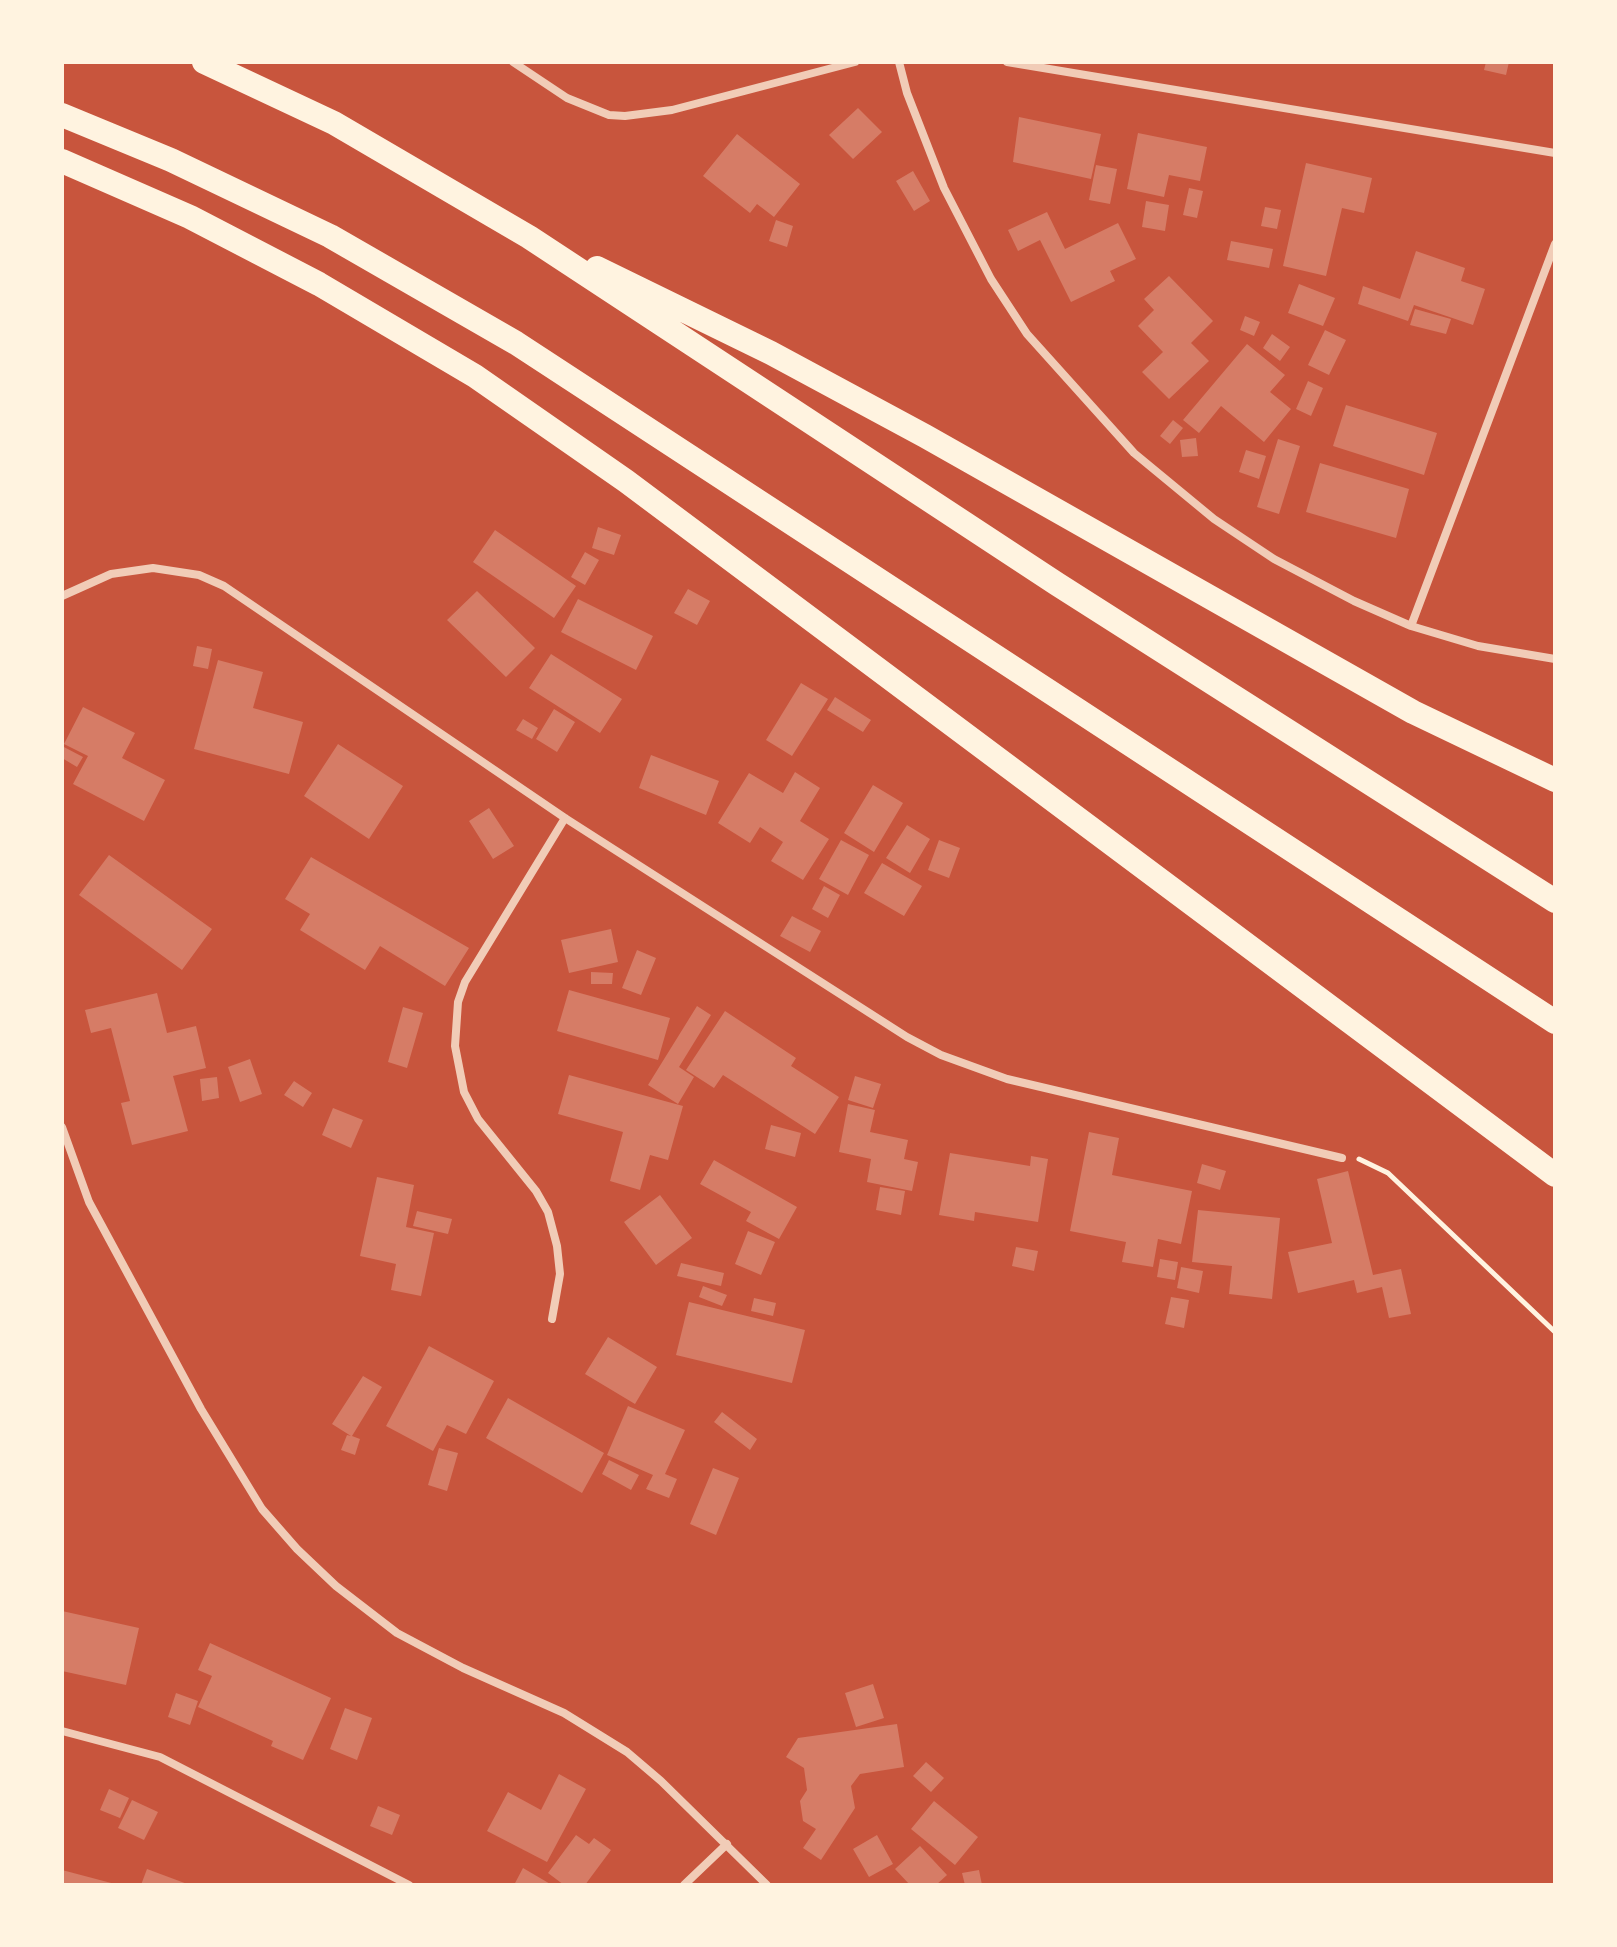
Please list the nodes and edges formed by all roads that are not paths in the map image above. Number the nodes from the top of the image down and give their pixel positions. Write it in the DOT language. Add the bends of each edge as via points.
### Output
graph roads {
  1 [pos="204,62"];
  2 [pos="513,62"];
  3 [pos="855,62"];
  4 [pos="899,62"];
  5 [pos="1007,62"];
  6 [pos="62,115"];
  7 [pos="1555,153"];
  8 [pos="62,161"];
  9 [pos="529,237"];
  10 [pos="1555,244"];
  11 [pos="62,596"];
  12 [pos="1411,626"];
  13 [pos="1555,659"];
  14 [pos="1555,780"];
  15 [pos="565,818"];
  16 [pos="1555,901"];
  17 [pos="1555,1022"];
  18 [pos="62,1127"];
  19 [pos="1342,1158"];
  20 [pos="1555,1175"];
  21 [pos="552,1319"];
  22 [pos="62,1731"];
  23 [pos="727,1844"];
  24 [pos="409,1885"];
  25 [pos="684,1885"];
  26 [pos="767,1885"];
  1 -- 9 [label="highway" via="334,123"];
  2 -- 3 [label="street" via="567,98 625,116 672,110"];
  4 -- 12 [label="street" via="944,188 991,279 1027,334 1080,395 1134,453 1214,519 1274,559"];
  5 -- 7 [label="street"];
  6 -- 17 [label="highway" via="330,236 516,343"];
  8 -- 20 [label="highway" via="190,217 319,284 475,376 626,481"];
  9 -- 14 [label="highway" via="771,353 1413,712"];
  9 -- 16 [label="highway" via="1057,584"];
  10 -- 12 [label="street"];
  11 -- 15 [label="street" via="111,574 153,568 199,575 224,586"];
  12 -- 13 [label="street" via="1478,646"];
  15 -- 19 [label="street" via="907,1037 953,1060 1007,1079"];
  15 -- 21 [label="street" via="465,982 455,1046 464,1092 478,1119 548,1212 560,1274"];
  18 -- 23 [label="street" via="89,1202 201,1409 262,1509 297,1549 397,1633 564,1713 627,1752"];
  22 -- 24 [label="street" via="160,1757"];
  23 -- 25 [label="street"];
  23 -- 26 [label="street"];
}
